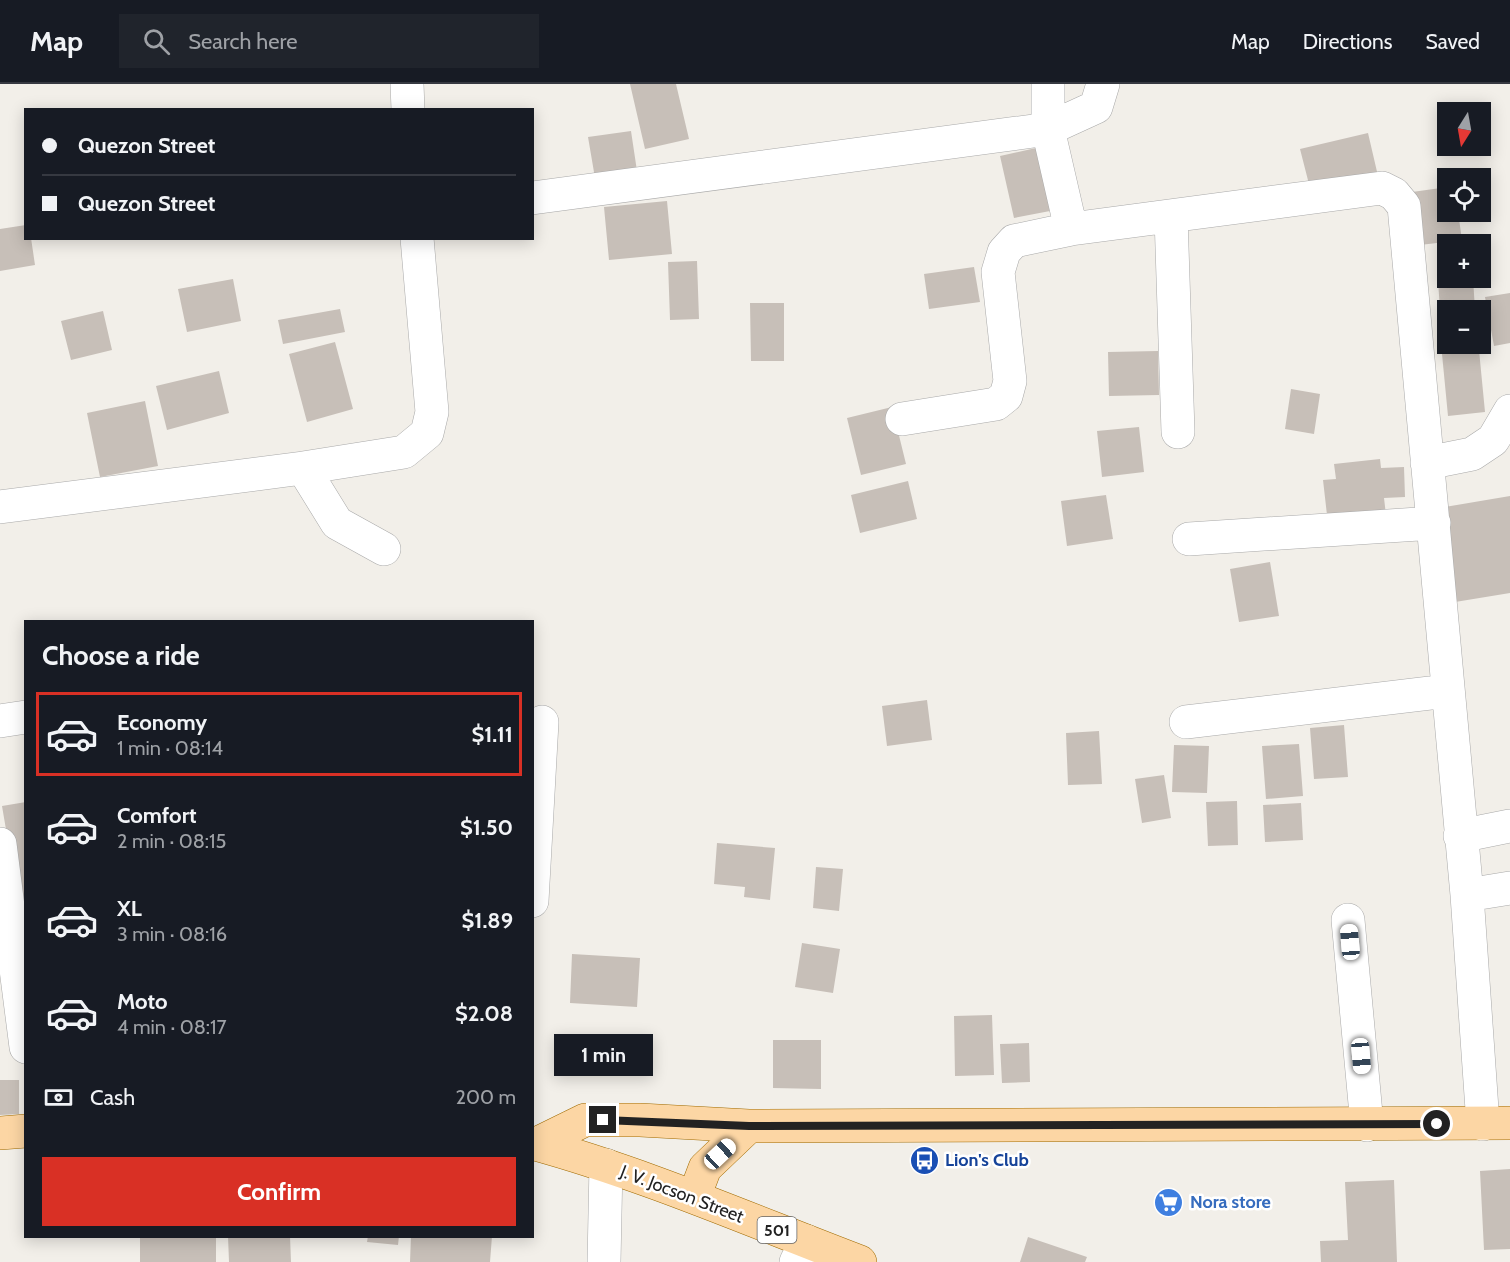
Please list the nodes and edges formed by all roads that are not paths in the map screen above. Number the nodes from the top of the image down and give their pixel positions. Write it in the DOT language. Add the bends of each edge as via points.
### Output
graph roads {
  1 [pos="407,84"];
  2 [pos="1048,84"];
  3 [pos="1103,84"];
  4 [pos="408,108"];
  5 [pos="1048,129"];
  6 [pos="534,198"];
  7 [pos="1171,216"];
  8 [pos="1071,229"];
  9 [pos="417,240"];
  10 [pos="1510,411"];
  11 [pos="902,419"];
  12 [pos="1178,432"];
  13 [pos="1427,464"];
  14 [pos="303,468"];
  15 [pos="0,507"];
  16 [pos="1434,523"];
  17 [pos="1189,539"];
  18 [pos="384,549"];
  19 [pos="1447,691"];
  20 [pos="24,717"];
  21 [pos="0,721"];
  22 [pos="542,722"];
  23 [pos="1186,722"];
  24 [pos="1510,826"];
  25 [pos="1460,836"];
  26 [pos="0,844"];
  27 [pos="534,866"];
  28 [pos="1510,888"];
  29 [pos="1467,895"];
  30 [pos="1348,920"];
  31 [pos="24,1031"];
  32 [pos="1497,1123"];
  33 [pos="1367,1125"];
  34 [pos="749,1126"];
  35 [pos="24,1131"];
  36 [pos="0,1133"];
  37 [pos="534,1144"];
  38 [pos="606,1166"];
  39 [pos="694,1197"];
  40 [pos="801,1252"];
  41 [pos="604,1262"];
  42 [pos="860,1262"];
  1 -- 4 [label="street"];
  2 -- 5 [label="street"];
  3 -- 5 [label="street" via="1096,107"];
  5 -- 6 [label="street"];
  5 -- 8 [label="street"];
  7 -- 8 [label="street"];
  7 -- 12 [label="street"];
  7 -- 13 [label="street" via="1382,188 1394,194 1404,206"];
  8 -- 11 [label="street" via="1014,241 1004,252 998,272 1011,381 1006,396 996,404"];
  9 -- 14 [label="street" via="432,412 427,433 404,452"];
  10 -- 13 [label="street" via="1493,440 1472,454"];
  13 -- 16 [label="street"];
  14 -- 15 [label="street"];
  14 -- 18 [label="street" via="331,517"];
  16 -- 17 [label="street"];
  16 -- 19 [label="street"];
  19 -- 23 [label="street"];
  19 -- 25 [label="street"];
  20 -- 21 [label="street"];
  22 -- 27 [label="street"];
  24 -- 25 [label="street"];
  25 -- 29 [label="street"];
  26 -- 31 [label="street"];
  28 -- 29 [label="street"];
  29 -- 32 [label="street"];
  30 -- 33 [label="street"];
  32 -- 33 [label="main road, 501"];
  33 -- 34 [label="main road, 501"];
  34 -- 37 [label="main road, 501" via="585,1120"];
  34 -- 39 [label="main road" via="705,1168"];
  35 -- 36 [label="main road"];
  37 -- 38 [label="main road, J. V. Jocson Street / 501"];
  38 -- 39 [label="main road, J. V. Jocson Street / 501"];
  38 -- 41 [label="street"];
  39 -- 40 [label="main road, J. V. Jocson Street / 501"];
  40 -- 42 [label="main road, J. V. Jocson Street / 501"];
}
